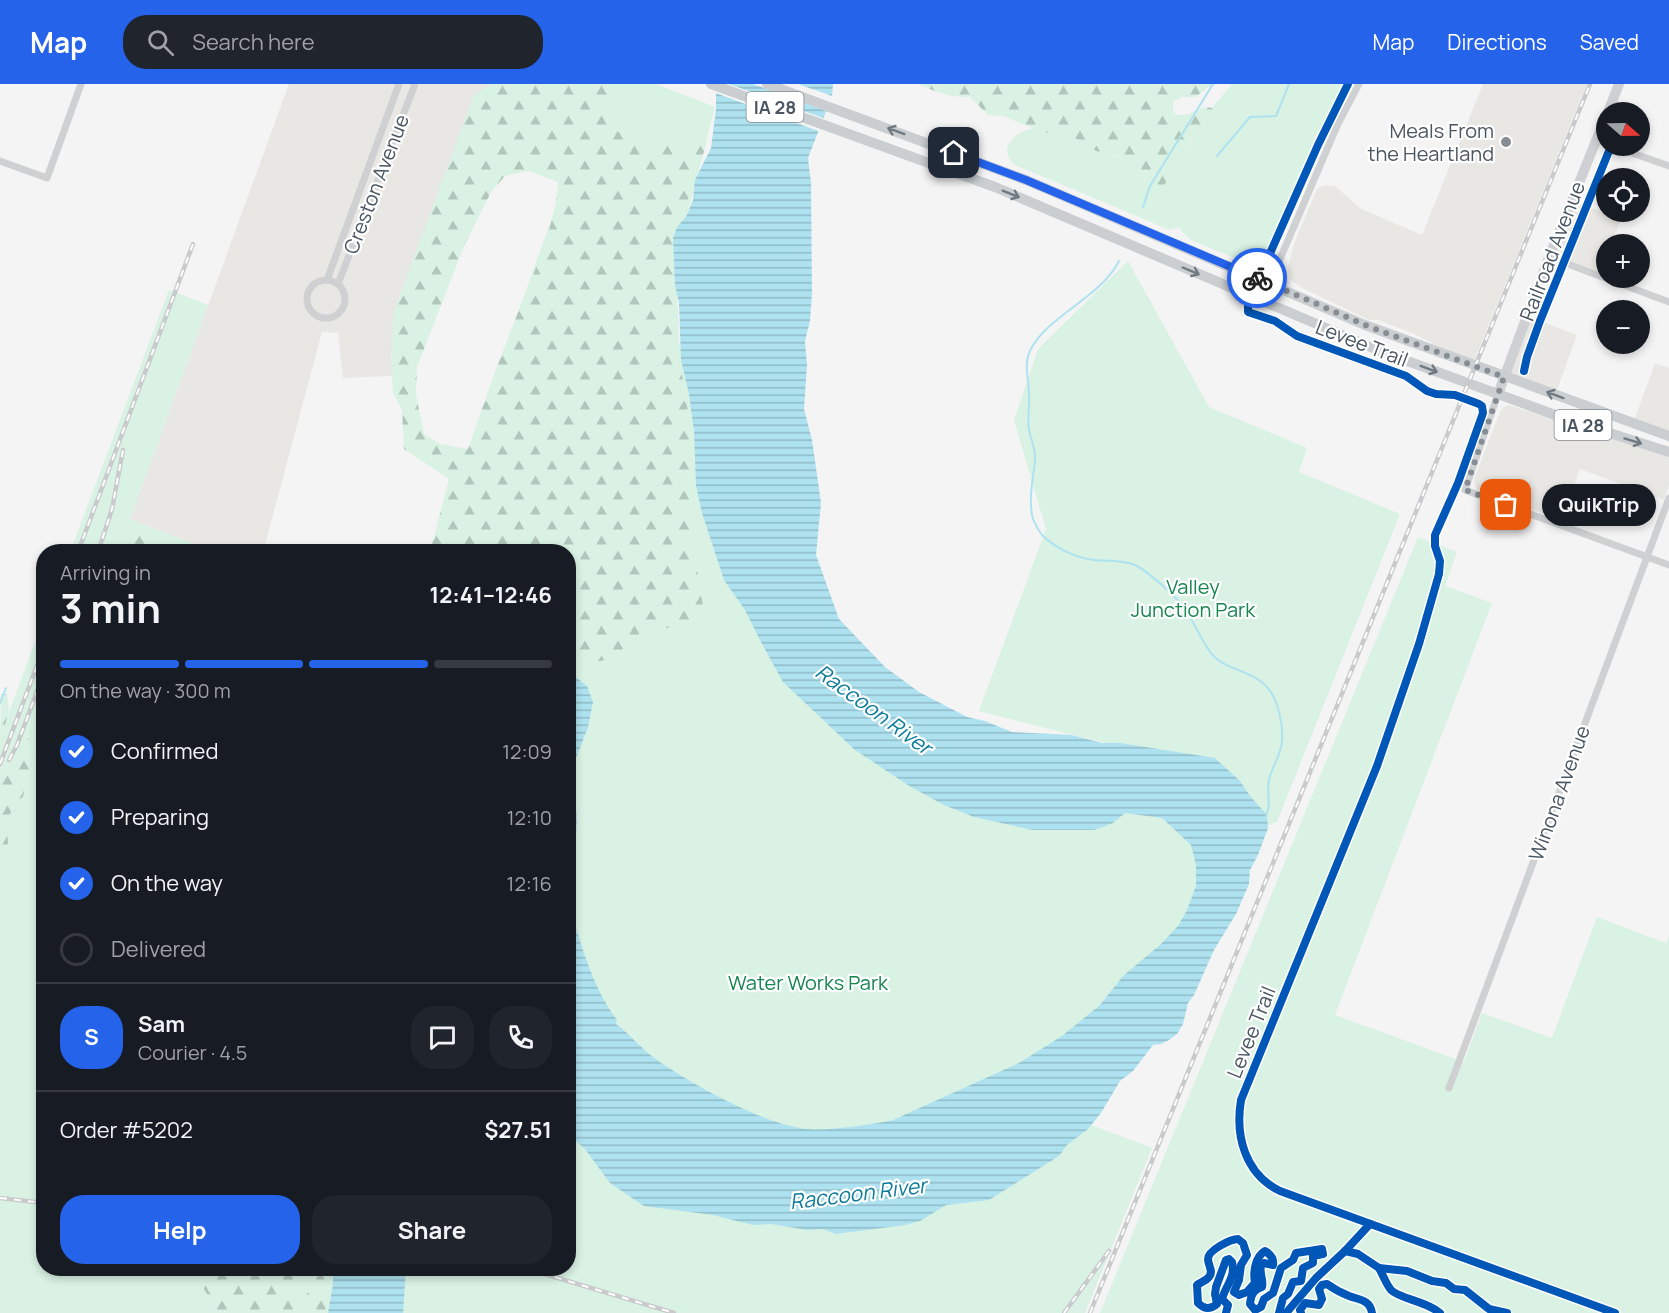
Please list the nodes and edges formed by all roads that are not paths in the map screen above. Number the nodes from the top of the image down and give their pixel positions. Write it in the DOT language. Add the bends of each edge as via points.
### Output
graph roads {
  1 [pos="81,84"];
  2 [pos="399,84"];
  3 [pos="414,84"];
  4 [pos="711,84"];
  5 [pos="767,84"];
  6 [pos="1359,84"];
  7 [pos="1619,84"];
  8 [pos="1612,102"];
  9 [pos="1596,154"];
  10 [pos="1640,156"];
  11 [pos="0,161"];
  12 [pos="1669,166"];
  13 [pos="1549,257"];
  14 [pos="327,280"];
  15 [pos="1269,283"];
  16 [pos="338,284"];
  17 [pos="1262,300"];
  18 [pos="1669,302"];
  19 [pos="1504,377"];
  20 [pos="1498,394"];
  21 [pos="1669,436"];
  22 [pos="1669,452"];
  23 [pos="1669,498"];
  24 [pos="1647,557"];
  25 [pos="1669,565"];
  26 [pos="1449,1088"];
  1 -- 11 [label="street" via="47,178"];
  2 -- 14 [label="street, Creston Avenue"];
  3 -- 16 [label="street, Creston Avenue"];
  4 -- 17 [label="main road, IA 28, one-way" via="994,187"];
  15 -- 5 [label="main road, IA 28, one-way" via="1026,180"];
  6 -- 15 [label="street"];
  7 -- 8 [label="main road, Railroad Avenue"];
  9 -- 13 [label="main road, Railroad Avenue"];
  10 -- 12 [label="street"];
  13 -- 18 [label="street"];
  13 -- 19 [label="main road, Railroad Avenue"];
  14 -- 16 [label="street"];
  14 -- 16 [label="street" via="311,286 306,298 310,311 320,318 333,317 342,310 345,297"];
  15 -- 17 [label="street"];
  15 -- 19 [label="main road, IA 28" via="1365,325"];
  17 -- 20 [label="main road, IA 28, one-way" via="1380,351"];
  19 -- 20 [label="main road, Railroad Avenue"];
  21 -- 19 [label="main road, IA 28, one-way"];
  20 -- 22 [label="main road, IA 28, one-way"];
  20 -- 24 [label="street, Railroad Avenue" via="1465,490"];
  23 -- 24 [label="street, Winona Avenue"];
  24 -- 25 [label="street"];
  24 -- 26 [label="street, Winona Avenue"];
}
